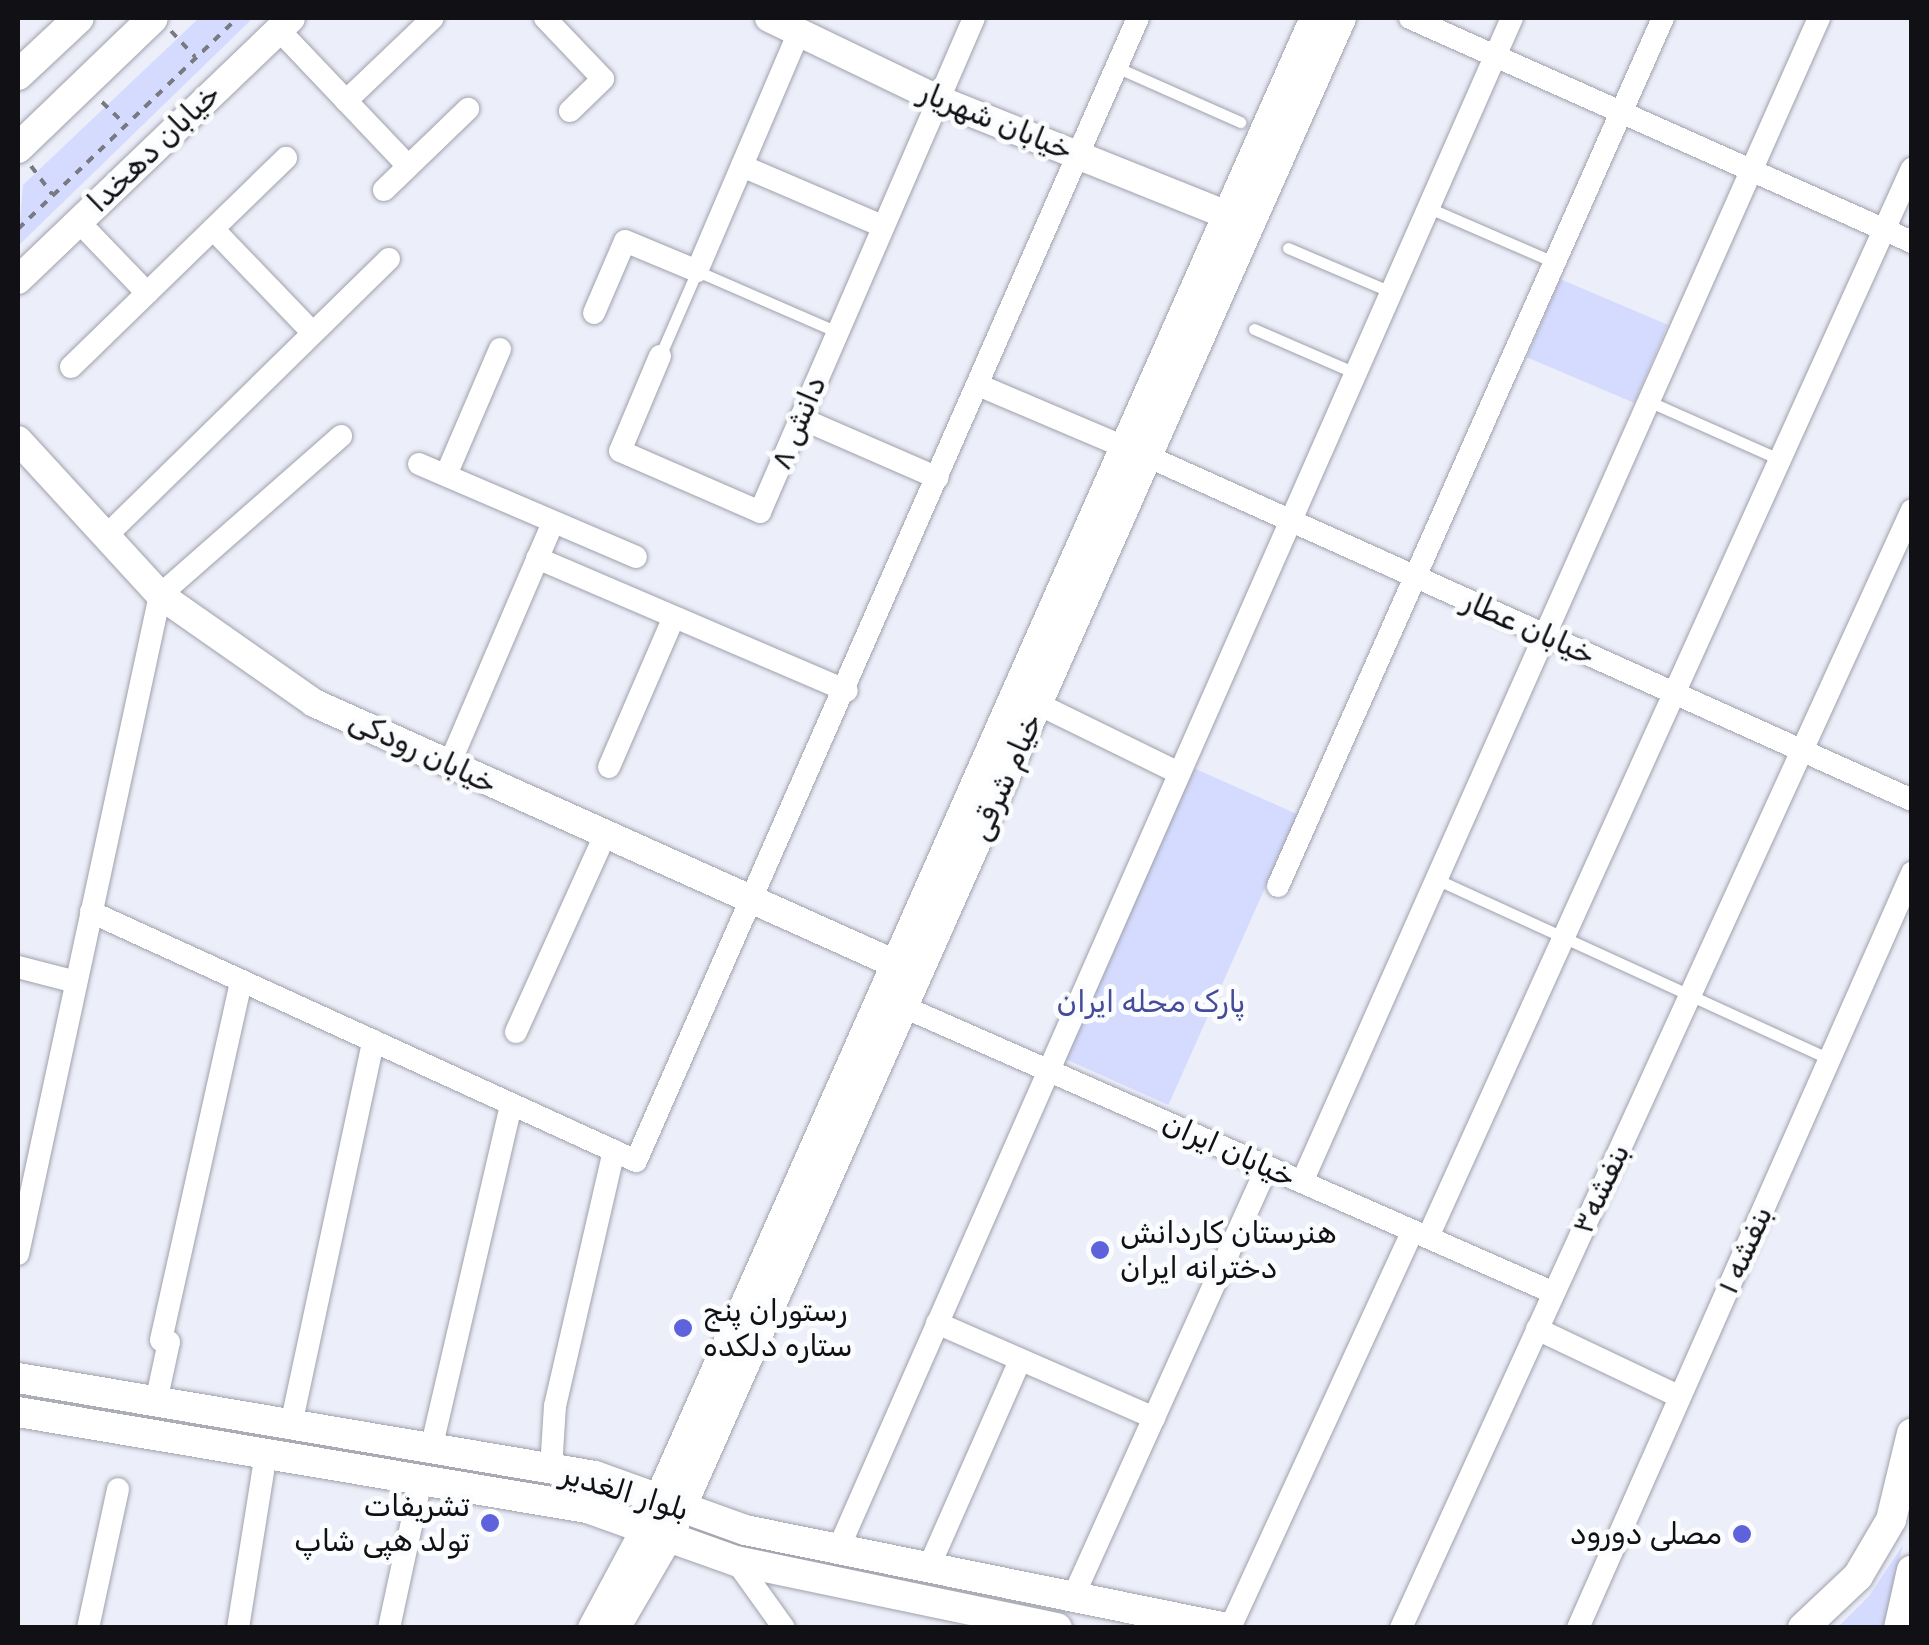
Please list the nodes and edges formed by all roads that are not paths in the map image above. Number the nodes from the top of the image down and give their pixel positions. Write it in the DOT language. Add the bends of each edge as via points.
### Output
graph roads {
  1 [pos="79,18"];
  2 [pos="156,18"];
  3 [pos="433,18"];
  4 [pos="769,18"];
  5 [pos="974,18"];
  6 [pos="1138,18"];
  7 [pos="1314,18"];
  8 [pos="1342,18"];
  9 [pos="1410,18"];
  10 [pos="1512,18"];
  11 [pos="1663,18"];
  12 [pos="1819,18"];
  13 [pos="550,19"];
  14 [pos="285,24"];
  15 [pos="797,36"];
  16 [pos="1495,56"];
  17 [pos="1116,67"];
  18 [pos="20,73"];
  19 [pos="937,99"];
  20 [pos="346,101"];
  21 [pos="59,108"];
  22 [pos="468,108"];
  23 [pos="570,111"];
  24 [pos="1621,112"];
  25 [pos="1240,122"];
  26 [pos="1077,154"];
  27 [pos="23,156"];
  28 [pos="286,158"];
  29 [pos="408,166"];
  30 [pos="742,166"];
  31 [pos="1912,168"];
  32 [pos="1751,170"];
  33 [pos="384,190"];
  34 [pos="1429,208"];
  35 [pos="1239,219"];
  36 [pos="78,222"];
  37 [pos="882,226"];
  38 [pos="213,229"];
  39 [pos="1884,230"];
  40 [pos="1912,242"];
  41 [pos="1288,248"];
  42 [pos="390,259"];
  43 [pos="1554,262"];
  44 [pos="696,271"];
  45 [pos="18,280"];
  46 [pos="1391,292"];
  47 [pos="147,293"];
  48 [pos="594,313"];
  49 [pos="1254,329"];
  50 [pos="837,332"];
  51 [pos="314,333"];
  52 [pos="500,348"];
  53 [pos="660,356"];
  54 [pos="71,367"];
  55 [pos="1356,373"];
  56 [pos="978,385"];
  57 [pos="1648,401"];
  58 [pos="800,418"];
  59 [pos="341,436"];
  60 [pos="18,440"];
  61 [pos="1136,451"];
  62 [pos="1782,461"];
  63 [pos="419,464"];
  64 [pos="446,475"];
  65 [pos="938,478"];
  66 [pos="1912,510"];
  67 [pos="1290,520"];
  68 [pos="553,522"];
  69 [pos="106,536"];
  70 [pos="538,558"];
  71 [pos="636,558"];
  72 [pos="1416,577"];
  73 [pos="160,594"];
  74 [pos="674,616"];
  75 [pos="1545,635"];
  76 [pos="847,691"];
  77 [pos="1678,695"];
  78 [pos="1027,699"];
  79 [pos="1802,751"];
  80 [pos="449,764"];
  81 [pos="609,768"];
  82 [pos="1179,773"];
  83 [pos="1912,800"];
  84 [pos="605,834"];
  85 [pos="1912,873"];
  86 [pos="1436,879"];
  87 [pos="1278,886"];
  88 [pos="756,902"];
  89 [pos="91,912"];
  90 [pos="1566,938"];
  91 [pos="18,967"];
  92 [pos="907,969"];
  93 [pos="241,981"];
  94 [pos="76,982"];
  95 [pos="1690,995"];
  96 [pos="904,1008"];
  97 [pos="516,1032"];
  98 [pos="373,1041"];
  99 [pos="1829,1059"];
  100 [pos="1048,1071"];
  101 [pos="511,1104"];
  102 [pos="614,1151"];
  103 [pos="1267,1167"];
  104 [pos="1302,1182"];
  105 [pos="1420,1234"];
  106 [pos="18,1254"];
  107 [pos="1554,1292"];
  108 [pos="937,1323"];
  109 [pos="1537,1329"];
  110 [pos="1020,1360"];
  111 [pos="18,1378"];
  112 [pos="1680,1397"];
  113 [pos="156,1402"];
  114 [pos="18,1412"];
  115 [pos="1154,1418"];
  116 [pos="291,1425"];
  117 [pos="1912,1433"];
  118 [pos="431,1449"];
  119 [pos="266,1454"];
  120 [pos="551,1469"];
  121 [pos="421,1480"];
  122 [pos="118,1489"];
  123 [pos="670,1503"];
  124 [pos="1901,1524"];
  125 [pos="657,1533"];
  126 [pos="837,1552"];
  127 [pos="736,1561"];
  128 [pos="928,1569"];
  129 [pos="1912,1570"];
  130 [pos="1073,1597"];
  131 [pos="969,1618"];
  132 [pos="88,1628"];
  133 [pos="238,1628"];
  134 [pos="389,1628"];
  135 [pos="592,1628"];
  136 [pos="616,1628"];
  137 [pos="784,1628"];
  138 [pos="1057,1628"];
  139 [pos="1228,1628"];
  140 [pos="1401,1628"];
  141 [pos="1578,1628"];
  142 [pos="1803,1628"];
  143 [pos="1899,1628"];
  1 -- 18 [label="main road"];
  2 -- 21 [label="main road"];
  3 -- 20 [label="street"];
  4 -- 15 [label="street, خیابان شهریار"];
  5 -- 19 [label="street, دانش ۸"];
  6 -- 17 [label="street"];
  7 -- 35 [label="street, خیام شرقی"];
  8 -- 35 [label="street, خیام شرقی"];
  9 -- 16 [label="street"];
  10 -- 16 [label="street"];
  11 -- 24 [label="street"];
  12 -- 32 [label="street"];
  13 -- 23 [label="street" via="603,79"];
  14 -- 20 [label="street"];
  14 -- 36 [label="street, خیابان دهخدا"];
  15 -- 19 [label="street, خیابان شهریار"];
  15 -- 30 [label="street"];
  16 -- 24 [label="street"];
  16 -- 34 [label="street"];
  17 -- 25 [label="lane"];
  17 -- 26 [label="street"];
  18 -- 21 [label="main road"];
  19 -- 26 [label="street, خیابان شهریار"];
  19 -- 37 [label="street, دانش ۸"];
  20 -- 29 [label="street"];
  21 -- 27 [label="main road"];
  22 -- 29 [label="street"];
  24 -- 32 [label="street"];
  24 -- 43 [label="street"];
  26 -- 35 [label="street, خیابان شهریار"];
  26 -- 56 [label="street"];
  28 -- 38 [label="street"];
  29 -- 33 [label="street"];
  30 -- 37 [label="street"];
  30 -- 44 [label="street"];
  31 -- 39 [label="street"];
  32 -- 39 [label="street"];
  32 -- 57 [label="street"];
  34 -- 43 [label="lane"];
  34 -- 46 [label="street"];
  35 -- 61 [label="street, خیام شرقی"];
  36 -- 45 [label="street, خیابان دهخدا"];
  36 -- 47 [label="street"];
  37 -- 50 [label="street, دانش ۸"];
  38 -- 47 [label="street"];
  38 -- 51 [label="street"];
  39 -- 40 [label="street"];
  39 -- 62 [label="street"];
  41 -- 46 [label="lane"];
  42 -- 51 [label="street"];
  43 -- 72 [label="street"];
  44 -- 48 [label="street" via="625,241"];
  44 -- 50 [label="lane"];
  44 -- 53 [label="lane"];
  46 -- 55 [label="street"];
  47 -- 54 [label="street"];
  49 -- 55 [label="lane"];
  50 -- 58 [label="street, دانش ۸"];
  51 -- 69 [label="street"];
  52 -- 64 [label="street"];
  53 -- 58 [label="street, دانش ۸" via="620,451 760,512"];
  55 -- 67 [label="street"];
  56 -- 61 [label="street, خیابان عطار"];
  56 -- 65 [label="street"];
  57 -- 62 [label="lane"];
  57 -- 75 [label="street"];
  58 -- 65 [label="street"];
  59 -- 73 [label="street"];
  60 -- 69 [label="street, خیابان رودکی"];
  61 -- 67 [label="street, خیابان عطار"];
  61 -- 78 [label="street, خیام شرقی"];
  62 -- 77 [label="street"];
  63 -- 64 [label="street"];
  64 -- 68 [label="street"];
  65 -- 76 [label="street"];
  66 -- 79 [label="street, بنفشه۳"];
  67 -- 72 [label="street, خیابان عطار"];
  67 -- 82 [label="street"];
  68 -- 70 [label="street"];
  68 -- 71 [label="street"];
  69 -- 73 [label="street, خیابان رودکی"];
  70 -- 74 [label="street"];
  70 -- 80 [label="street"];
  72 -- 75 [label="street, خیابان عطار"];
  72 -- 87 [label="street"];
  73 -- 80 [label="street, خیابان رودکی" via="314,703"];
  73 -- 89 [label="street"];
  74 -- 76 [label="street"];
  74 -- 81 [label="street"];
  75 -- 77 [label="street, خیابان عطار"];
  75 -- 86 [label="street"];
  76 -- 88 [label="street"];
  77 -- 79 [label="street, خیابان عطار"];
  77 -- 90 [label="street"];
  78 -- 82 [label="street"];
  78 -- 92 [label="street, خیام شرقی"];
  79 -- 83 [label="street, خیابان عطار"];
  79 -- 95 [label="street, بنفشه۳"];
  80 -- 84 [label="street, خیابان رودکی"];
  82 -- 100 [label="street"];
  84 -- 88 [label="street, خیابان رودکی"];
  84 -- 97 [label="street"];
  85 -- 99 [label="street, بنفشه ۱"];
  86 -- 90 [label="lane"];
  86 -- 104 [label="street"];
  88 -- 92 [label="street, خیابان رودکی"];
  88 -- 102 [label="street" via="636,1161"];
  89 -- 93 [label="street"];
  89 -- 94 [label="street"];
  90 -- 95 [label="lane"];
  90 -- 105 [label="street"];
  91 -- 94 [label="street"];
  92 -- 96 [label="street, خیام شرقی"];
  92 -- 123 [label="street, خیام شرقی"];
  93 -- 98 [label="street"];
  93 -- 113 [label="street" via="161,1340 170,1342"];
  94 -- 106 [label="street"];
  95 -- 99 [label="lane"];
  95 -- 107 [label="street, بنفشه۳"];
  96 -- 100 [label="street, خیابان ایران"];
  96 -- 123 [label="street, خیام شرقی"];
  98 -- 101 [label="street"];
  98 -- 116 [label="street"];
  99 -- 112 [label="street, بنفشه ۱"];
  100 -- 103 [label="street, خیابان ایران"];
  100 -- 108 [label="street"];
  101 -- 102 [label="street"];
  101 -- 118 [label="street" via="452,1386 444,1385"];
  102 -- 120 [label="street" via="556,1406"];
  103 -- 104 [label="street, خیابان ایران"];
  103 -- 115 [label="street"];
  104 -- 105 [label="street, خیابان ایران"];
  105 -- 107 [label="street, خیابان ایران"];
  105 -- 139 [label="street"];
  107 -- 109 [label="street, بنفشه۳"];
  108 -- 110 [label="street"];
  108 -- 126 [label="street"];
  109 -- 112 [label="street"];
  109 -- 140 [label="street, بنفشه۳"];
  110 -- 115 [label="street"];
  110 -- 128 [label="street"];
  111 -- 113 [label="main road, بلوار الغدیر"];
  112 -- 141 [label="street, بنفشه ۱"];
  113 -- 116 [label="main road, بلوار الغدیر"];
  114 -- 119 [label="main road, بلوار الغدیر"];
  115 -- 130 [label="street"];
  116 -- 118 [label="main road, بلوار الغدیر"];
  117 -- 124 [label="main road"];
  118 -- 120 [label="main road, بلوار الغدیر"];
  119 -- 121 [label="main road, بلوار الغدیر"];
  119 -- 133 [label="street" via="252,1518 261,1520"];
  120 -- 123 [label="main road, بلوار الغدیر"];
  121 -- 125 [label="main road, بلوار الغدیر" via="586,1508"];
  121 -- 134 [label="street"];
  122 -- 132 [label="street"];
  123 -- 125 [label="street"];
  123 -- 126 [label="main road, بلوار الغدیر"];
  124 -- 142 [label="main road"];
  125 -- 127 [label="main road, بلوار الغدیر"];
  125 -- 135 [label="street"];
  125 -- 136 [label="street"];
  126 -- 128 [label="main road, بلوار الغدیر"];
  127 -- 131 [label="main road, بلوار الغدیر"];
  127 -- 137 [label="street"];
  128 -- 130 [label="main road, بلوار الغدیر"];
  129 -- 143 [label="main road"];
  130 -- 139 [label="main road, بلوار الغدیر"];
  131 -- 138 [label="main road, بلوار الغدیر"];
}
